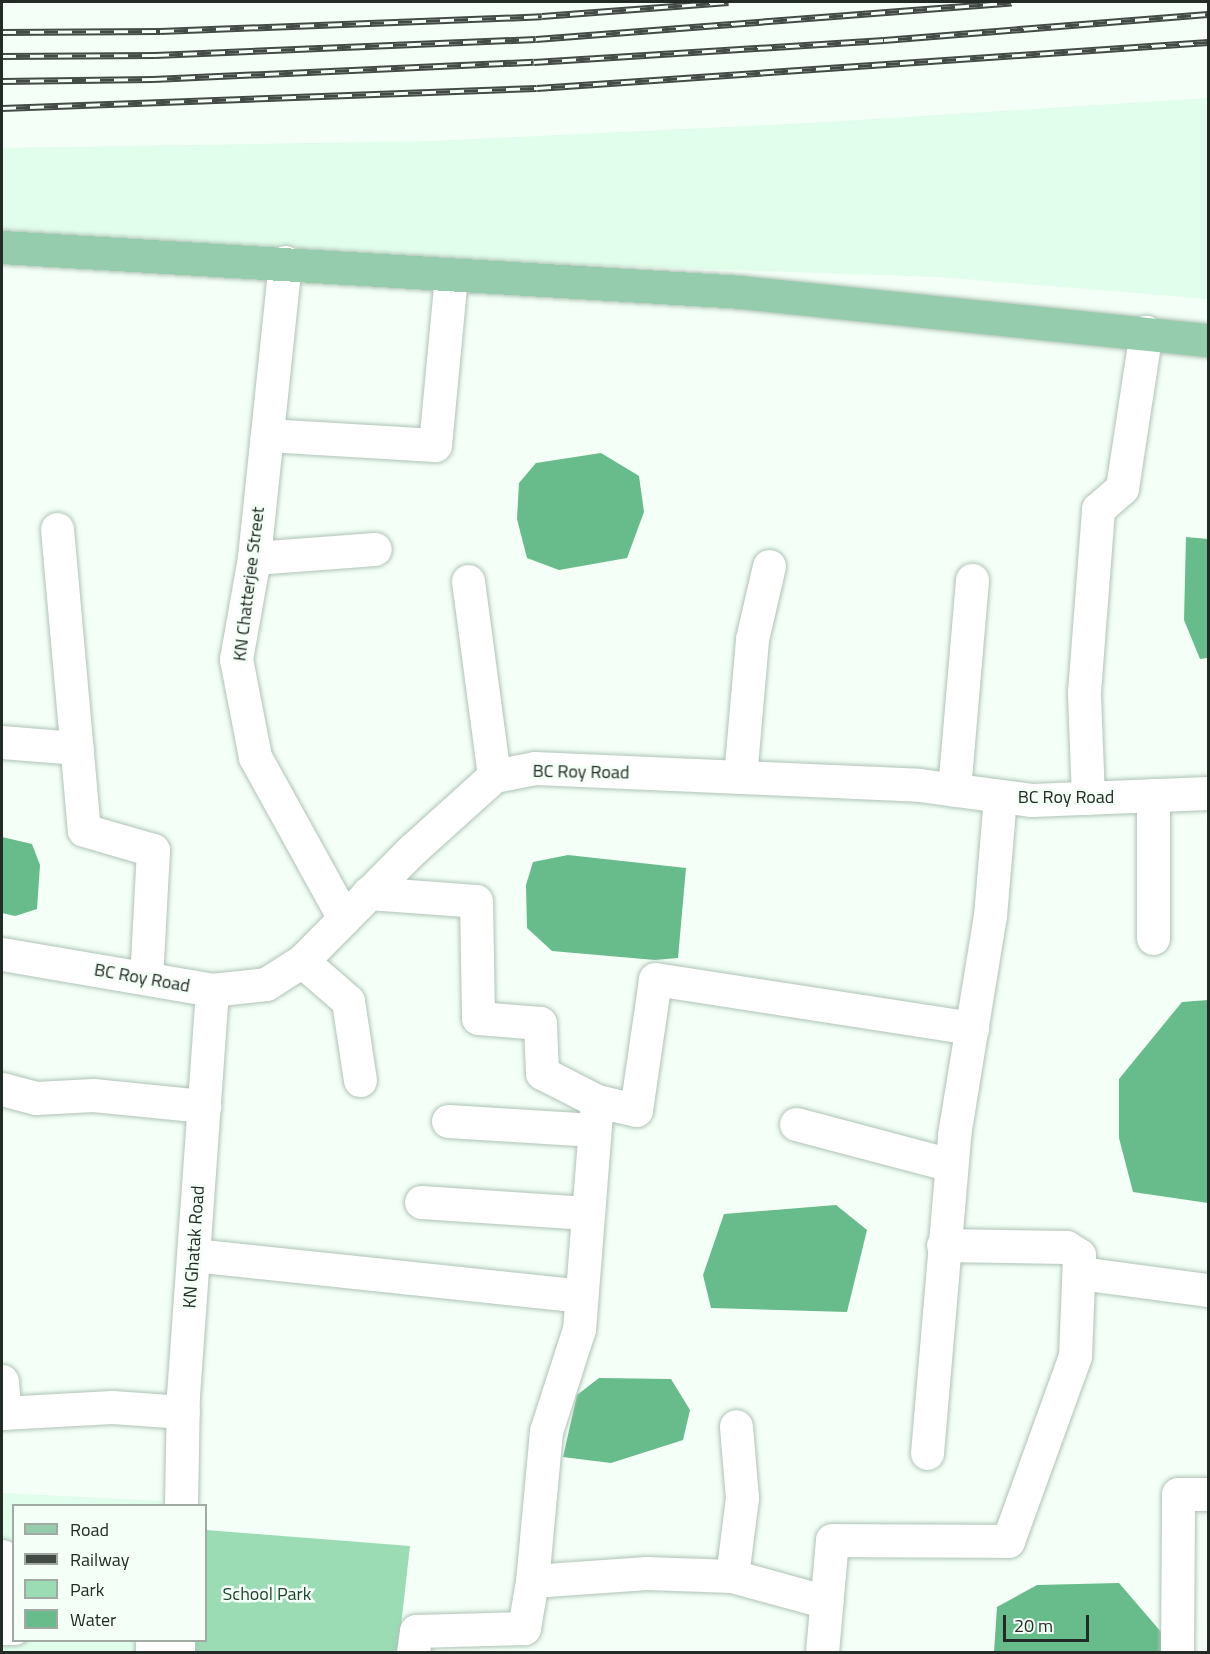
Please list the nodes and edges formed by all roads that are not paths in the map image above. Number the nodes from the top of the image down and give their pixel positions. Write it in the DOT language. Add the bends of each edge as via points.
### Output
graph roads {
  1 [pos="2,247"];
  2 [pos="285,262"];
  3 [pos="451,275"];
  4 [pos="1146,332"];
  5 [pos="1209,340"];
  6 [pos="267,435"];
  7 [pos="57,529"];
  8 [pos="375,549"];
  9 [pos="254,558"];
  10 [pos="769,566"];
  11 [pos="972,580"];
  12 [pos="468,581"];
  13 [pos="2,741"];
  14 [pos="77,748"];
  15 [pos="494,776"];
  16 [pos="740,777"];
  17 [pos="954,789"];
  18 [pos="1209,793"];
  19 [pos="1153,795"];
  20 [pos="1000,796"];
  21 [pos="1088,798"];
  22 [pos="368,894"];
  23 [pos="344,918"];
  24 [pos="1153,938"];
  25 [pos="2,954"];
  26 [pos="302,961"];
  27 [pos="146,978"];
  28 [pos="212,990"];
  29 [pos="972,1028"];
  30 [pos="360,1080"];
  31 [pos="2,1089"];
  32 [pos="204,1106"];
  33 [pos="596,1115"];
  34 [pos="448,1121"];
  35 [pos="796,1124"];
  36 [pos="951,1165"];
  37 [pos="421,1202"];
  38 [pos="587,1213"];
  39 [pos="943,1245"];
  40 [pos="193,1255"];
  41 [pos="1080,1273"];
  42 [pos="1209,1290"];
  43 [pos="581,1296"];
  44 [pos="2,1402"];
  45 [pos="183,1412"];
  46 [pos="736,1426"];
  47 [pos="927,1453"];
  48 [pos="1209,1494"];
  49 [pos="181,1504"];
  50 [pos="2,1556"];
  51 [pos="732,1576"];
  52 [pos="532,1581"];
  53 [pos="2,1599"];
  54 [pos="827,1602"];
  55 [pos="413,1653"];
  56 [pos="822,1653"];
  57 [pos="1177,1653"];
  1 -- 2 [label="main road"];
  2 -- 3 [label="main road"];
  2 -- 6 [label="street, KN Chatterjee Street"];
  3 -- 4 [label="main road" via="741,292"];
  3 -- 6 [label="street" via="435,445"];
  4 -- 5 [label="main road"];
  4 -- 21 [label="street" via="1122,488 1098,509 1084,692"];
  6 -- 9 [label="street, KN Chatterjee Street"];
  7 -- 14 [label="street"];
  8 -- 9 [label="street"];
  9 -- 23 [label="street, KN Chatterjee Street" via="236,659 255,757"];
  10 -- 16 [label="street" via="752,639"];
  11 -- 17 [label="street"];
  12 -- 15 [label="street"];
  13 -- 14 [label="street"];
  14 -- 27 [label="street" via="84,830 153,850"];
  15 -- 16 [label="street, BC Roy Road" via="535,768"];
  15 -- 22 [label="street, BC Roy Road"];
  16 -- 17 [label="street, BC Roy Road"];
  17 -- 20 [label="street, BC Roy Road"];
  18 -- 19 [label="street, BC Roy Road"];
  19 -- 21 [label="street, BC Roy Road"];
  19 -- 24 [label="street"];
  20 -- 21 [label="street, BC Roy Road" via="1032,800"];
  20 -- 29 [label="street" via="990,916"];
  22 -- 23 [label="street, BC Roy Road"];
  22 -- 33 [label="street" via="476,901 478,1018 540,1023 542,1073"];
  23 -- 26 [label="street, BC Roy Road"];
  25 -- 27 [label="street, BC Roy Road"];
  26 -- 28 [label="street, BC Roy Road" via="266,984"];
  26 -- 30 [label="street" via="348,1001"];
  27 -- 28 [label="street, BC Roy Road"];
  28 -- 32 [label="street, KN Ghatak Road"];
  29 -- 33 [label="street" via="655,979 636,1110"];
  29 -- 36 [label="street"];
  31 -- 32 [label="street" via="36,1098 93,1095"];
  32 -- 40 [label="street, KN Ghatak Road"];
  33 -- 34 [label="street"];
  33 -- 38 [label="street"];
  35 -- 36 [label="street"];
  36 -- 39 [label="street"];
  37 -- 38 [label="street"];
  38 -- 43 [label="street"];
  39 -- 41 [label="street" via="1066,1247 1079,1255"];
  39 -- 47 [label="street"];
  40 -- 43 [label="street"];
  40 -- 45 [label="street, KN Ghatak Road"];
  41 -- 42 [label="street"];
  41 -- 54 [label="street" via="1075,1356 1008,1540 832,1540"];
  43 -- 52 [label="street" via="579,1329 546,1431"];
  44 -- 45 [label="street"];
  45 -- 49 [label="street, KN Ghatak Road"];
  46 -- 51 [label="street" via="742,1498"];
  48 -- 57 [label="street" via="1178,1494 1174,1604"];
  50 -- 53 [label="street"];
  51 -- 52 [label="street" via="648,1572"];
  51 -- 54 [label="street"];
  52 -- 55 [label="street" via="524,1628 416,1631"];
  54 -- 56 [label="street"];
}
